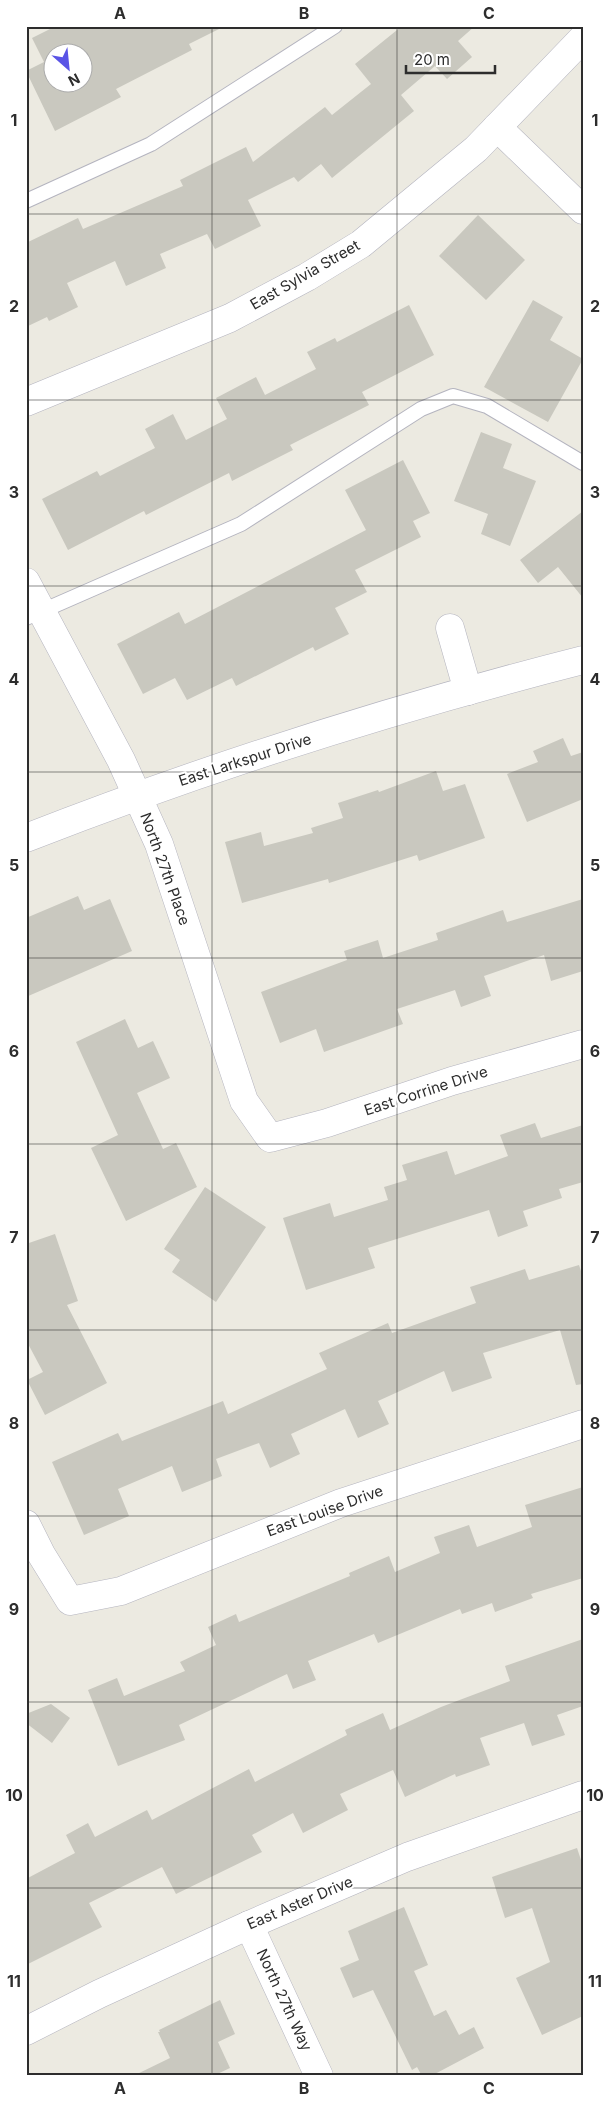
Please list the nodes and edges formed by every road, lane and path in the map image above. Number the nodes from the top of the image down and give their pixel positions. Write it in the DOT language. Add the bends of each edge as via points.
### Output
graph roads {
  1 [pos="334,26"];
  2 [pos="583,38"];
  3 [pos="497,127"];
  4 [pos="26,201"];
  5 [pos="583,210"];
  6 [pos="26,402"];
  7 [pos="583,463"];
  8 [pos="26,582"];
  9 [pos="34,614"];
  10 [pos="450,628"];
  11 [pos="583,660"];
  12 [pos="468,691"];
  13 [pos="138,796"];
  14 [pos="26,838"];
  15 [pos="583,1044"];
  16 [pos="270,1138"];
  17 [pos="583,1424"];
  18 [pos="26,1524"];
  19 [pos="583,1795"];
  20 [pos="249,1925"];
  21 [pos="26,2031"];
  22 [pos="319,2076"];
  1 -- 4 [label="lane" via="151,144"];
  2 -- 3 [label="street, East Sylvia Street"];
  3 -- 5 [label="street"];
  3 -- 6 [label="street, East Sylvia Street" via="476,149 368,238 307,277 230,318"];
  7 -- 9 [label="lane" via="487,406 453,396 421,410 241,524"];
  8 -- 9 [label="street, North 27th Place"];
  9 -- 13 [label="street, North 27th Place" via="121,760"];
  10 -- 12 [label="street"];
  11 -- 12 [label="street, East Larkspur Drive"];
  12 -- 13 [label="street, East Larkspur Drive" via="179,780"];
  13 -- 14 [label="street, East Larkspur Drive"];
  13 -- 16 [label="street, North 27th Place" via="159,844 244,1101"];
  15 -- 16 [label="street, East Corrine Drive"];
  17 -- 18 [label="street, East Louise Drive" via="341,1503 121,1591 70,1601"];
  19 -- 20 [label="street, East Aster Drive" via="407,1857"];
  20 -- 21 [label="street, East Aster Drive"];
  20 -- 22 [label="street, North 27th Way"];
}
